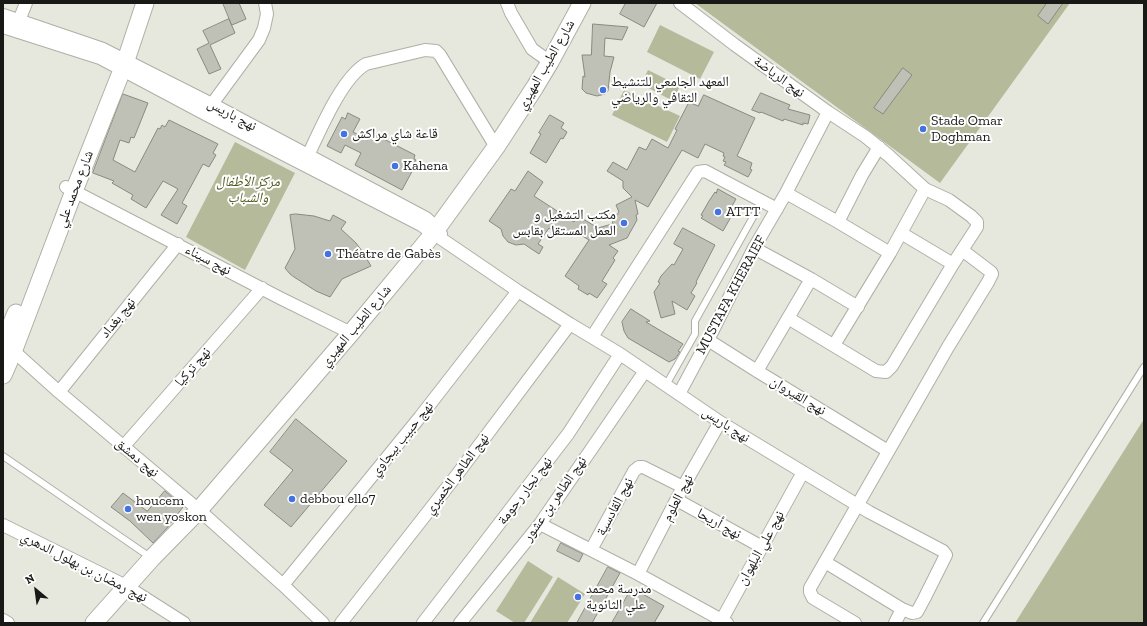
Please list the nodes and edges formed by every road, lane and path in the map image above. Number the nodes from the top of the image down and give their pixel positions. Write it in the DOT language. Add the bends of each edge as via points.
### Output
graph roads {
  1 [pos="26,3"];
  2 [pos="134,3"];
  3 [pos="145,3"];
  4 [pos="265,3"];
  5 [pos="507,3"];
  6 [pos="582,3"];
  7 [pos="680,3"];
  8 [pos="3,15"];
  9 [pos="12,26"];
  10 [pos="550,62"];
  11 [pos="120,63"];
  12 [pos="210,110"];
  13 [pos="828,112"];
  14 [pos="496,147"];
  15 [pos="879,147"];
  16 [pos="306,160"];
  17 [pos="70,189"];
  18 [pos="925,189"];
  19 [pos="786,193"];
  20 [pos="762,201"];
  21 [pos="777,209"];
  22 [pos="838,222"];
  23 [pos="901,233"];
  24 [pos="438,234"];
  25 [pos="178,244"];
  26 [pos="754,248"];
  27 [pos="962,250"];
  28 [pos="890,253"];
  29 [pos="953,264"];
  30 [pos="811,279"];
  31 [pos="262,288"];
  32 [pos="518,290"];
  33 [pos="858,307"];
  34 [pos="788,318"];
  35 [pos="570,324"];
  36 [pos="351,333"];
  37 [pos="592,338"];
  38 [pos="708,340"];
  39 [pos="834,346"];
  40 [pos="7,347"];
  41 [pos="620,354"];
  42 [pos="1144,367"];
  43 [pos="645,371"];
  44 [pos="756,371"];
  45 [pos="3,375"];
  46 [pos="666,385"];
  47 [pos="58,392"];
  48 [pos="678,394"];
  49 [pos="720,422"];
  50 [pos="123,447"];
  51 [pos="888,450"];
  52 [pos="3,456"];
  53 [pos="803,472"];
  54 [pos="683,487"];
  55 [pos="677,500"];
  56 [pos="857,505"];
  57 [pos="199,510"];
  58 [pos="540,524"];
  59 [pos="3,526"];
  60 [pos="762,547"];
  61 [pos="592,550"];
  62 [pos="152,558"];
  63 [pos="825,562"];
  64 [pos="638,574"];
  65 [pos="283,585"];
  66 [pos="126,586"];
  67 [pos="902,609"];
  68 [pos="3,620"];
  69 [pos="723,622"];
  70 [pos="8,623"];
  71 [pos="94,623"];
  72 [pos="184,623"];
  73 [pos="323,623"];
  74 [pos="341,623"];
  75 [pos="423,623"];
  76 [pos="460,623"];
  77 [pos="855,623"];
  78 [pos="895,623"];
  79 [pos="983,623"];
  1 -- 9 [label="street"];
  2 -- 11 [label="street, شارع محمد علي"];
  3 -- 11 [label="street, شارع محمد علي"];
  4 -- 12 [label="street" via="267,14 259,40"];
  5 -- 10 [label="street" via="532,49"];
  6 -- 10 [label="street, شارع الطيب المهيري"];
  7 -- 13 [label="street, نهج الرياضة"];
  8 -- 9 [label="street, نهج باريس"];
  9 -- 11 [label="street, نهج باريس" via="102,49"];
  10 -- 14 [label="street, شارع الطيب المهيري"];
  11 -- 12 [label="street, نهج باريس"];
  11 -- 17 [label="street, شارع محمد علي"];
  12 -- 16 [label="street, نهج باريس"];
  13 -- 15 [label="street, نهج الرياضة"];
  13 -- 19 [label="street, MUSTAFA KHERAIEF"];
  14 -- 16 [label="street" via="440,55 436,51 425,50 366,64 359,68 345,84"];
  14 -- 24 [label="street, شارع الطيب المهيري"];
  15 -- 18 [label="street, نهج الرياضة"];
  15 -- 22 [label="street"];
  16 -- 24 [label="street, نهج باريس"];
  17 -- 25 [label="street, نهج سيناء"];
  17 -- 40 [label="street, شارع محمد علي"];
  18 -- 23 [label="street"];
  18 -- 27 [label="street, نهج الرياضة" via="949,200 977,222 977,227"];
  19 -- 21 [label="street, MUSTAFA KHERAIEF"];
  19 -- 22 [label="street"];
  20 -- 21 [label="street"];
  20 -- 37 [label="street" via="704,172 698,172"];
  20 -- 46 [label="lane" via="695,321 695,334"];
  21 -- 26 [label="street, MUSTAFA KHERAIEF"];
  22 -- 28 [label="street"];
  23 -- 28 [label="street"];
  23 -- 29 [label="street"];
  24 -- 32 [label="street, نهج باريس"];
  24 -- 36 [label="street, شارع الطيب المهيري"];
  25 -- 31 [label="street, نهج سيناء"];
  25 -- 47 [label="street, نهج بغداد"];
  26 -- 30 [label="street"];
  26 -- 38 [label="street, MUSTAFA KHERAIEF"];
  27 -- 29 [label="street"];
  27 -- 51 [label="street" via="992,274"];
  28 -- 33 [label="street"];
  29 -- 39 [label="street" via="889,370 876,371"];
  30 -- 33 [label="street"];
  30 -- 34 [label="street"];
  31 -- 36 [label="street, نهج سيناء"];
  31 -- 50 [label="street, نهج تركيا"];
  32 -- 35 [label="street, نهج باريس"];
  32 -- 65 [label="street, نهج حبيب بيجاوي"];
  33 -- 39 [label="street"];
  34 -- 39 [label="street"];
  34 -- 44 [label="street"];
  35 -- 37 [label="street, نهج باريس"];
  35 -- 74 [label="street, نهج الطاهر الخميري"];
  36 -- 57 [label="street, شارع الطيب المهيري"];
  37 -- 41 [label="street, نهج باريس"];
  38 -- 44 [label="street, نهج القيروان"];
  38 -- 48 [label="street, MUSTAFA KHERAIEF"];
  40 -- 45 [label="street, شارع محمد علي"];
  40 -- 47 [label="street, نهج دمشق"];
  41 -- 43 [label="street, نهج باريس"];
  41 -- 75 [label="street, نهج نجار رحومة" via="568,434"];
  42 -- 79 [label="lane"];
  43 -- 46 [label="street, نهج باريس"];
  43 -- 58 [label="street, نهج الطاهر بن عشور"];
  44 -- 51 [label="street, نهج القيروان"];
  46 -- 48 [label="street, نهج باريس"];
  47 -- 50 [label="street, نهج دمشق"];
  48 -- 49 [label="street, نهج باريس"];
  49 -- 53 [label="street, نهج باريس"];
  49 -- 54 [label="street, نهج العلوم"];
  50 -- 57 [label="street, نهج دمشق"];
  51 -- 56 [label="street"];
  52 -- 62 [label="lane"];
  53 -- 56 [label="street, نهج باريس"];
  53 -- 60 [label="street, نهج علي البلهوان"];
  54 -- 55 [label="street, نهج العلوم"];
  54 -- 61 [label="street, نهج القادسية" via="641,466 637,468"];
  55 -- 60 [label="street, نهج أريحا"];
  55 -- 64 [label="street, نهج العلوم"];
  56 -- 63 [label="street"];
  56 -- 67 [label="street, نهج باريس" via="946,554 917,612"];
  57 -- 62 [label="street, شارع الطيب المهيري"];
  57 -- 65 [label="street, نهج دمشق"];
  58 -- 61 [label="street"];
  58 -- 76 [label="street, نهج الطاهر بن عشور"];
  59 -- 66 [label="street, نهج رمضان بن بهلول الدهري"];
  60 -- 69 [label="street, نهج علي البلهوان"];
  61 -- 64 [label="street"];
  62 -- 66 [label="street, شارع الطيب المهيري"];
  63 -- 67 [label="street"];
  63 -- 77 [label="street" via="810,588 811,595"];
  64 -- 69 [label="street"];
  65 -- 73 [label="street, نهج دمشق"];
  66 -- 71 [label="street, شارع الطيب المهيري"];
  66 -- 72 [label="street, نهج رمضان بن بهلول الدهري"];
  67 -- 78 [label="street"];
  68 -- 70 [label="street"];
}
